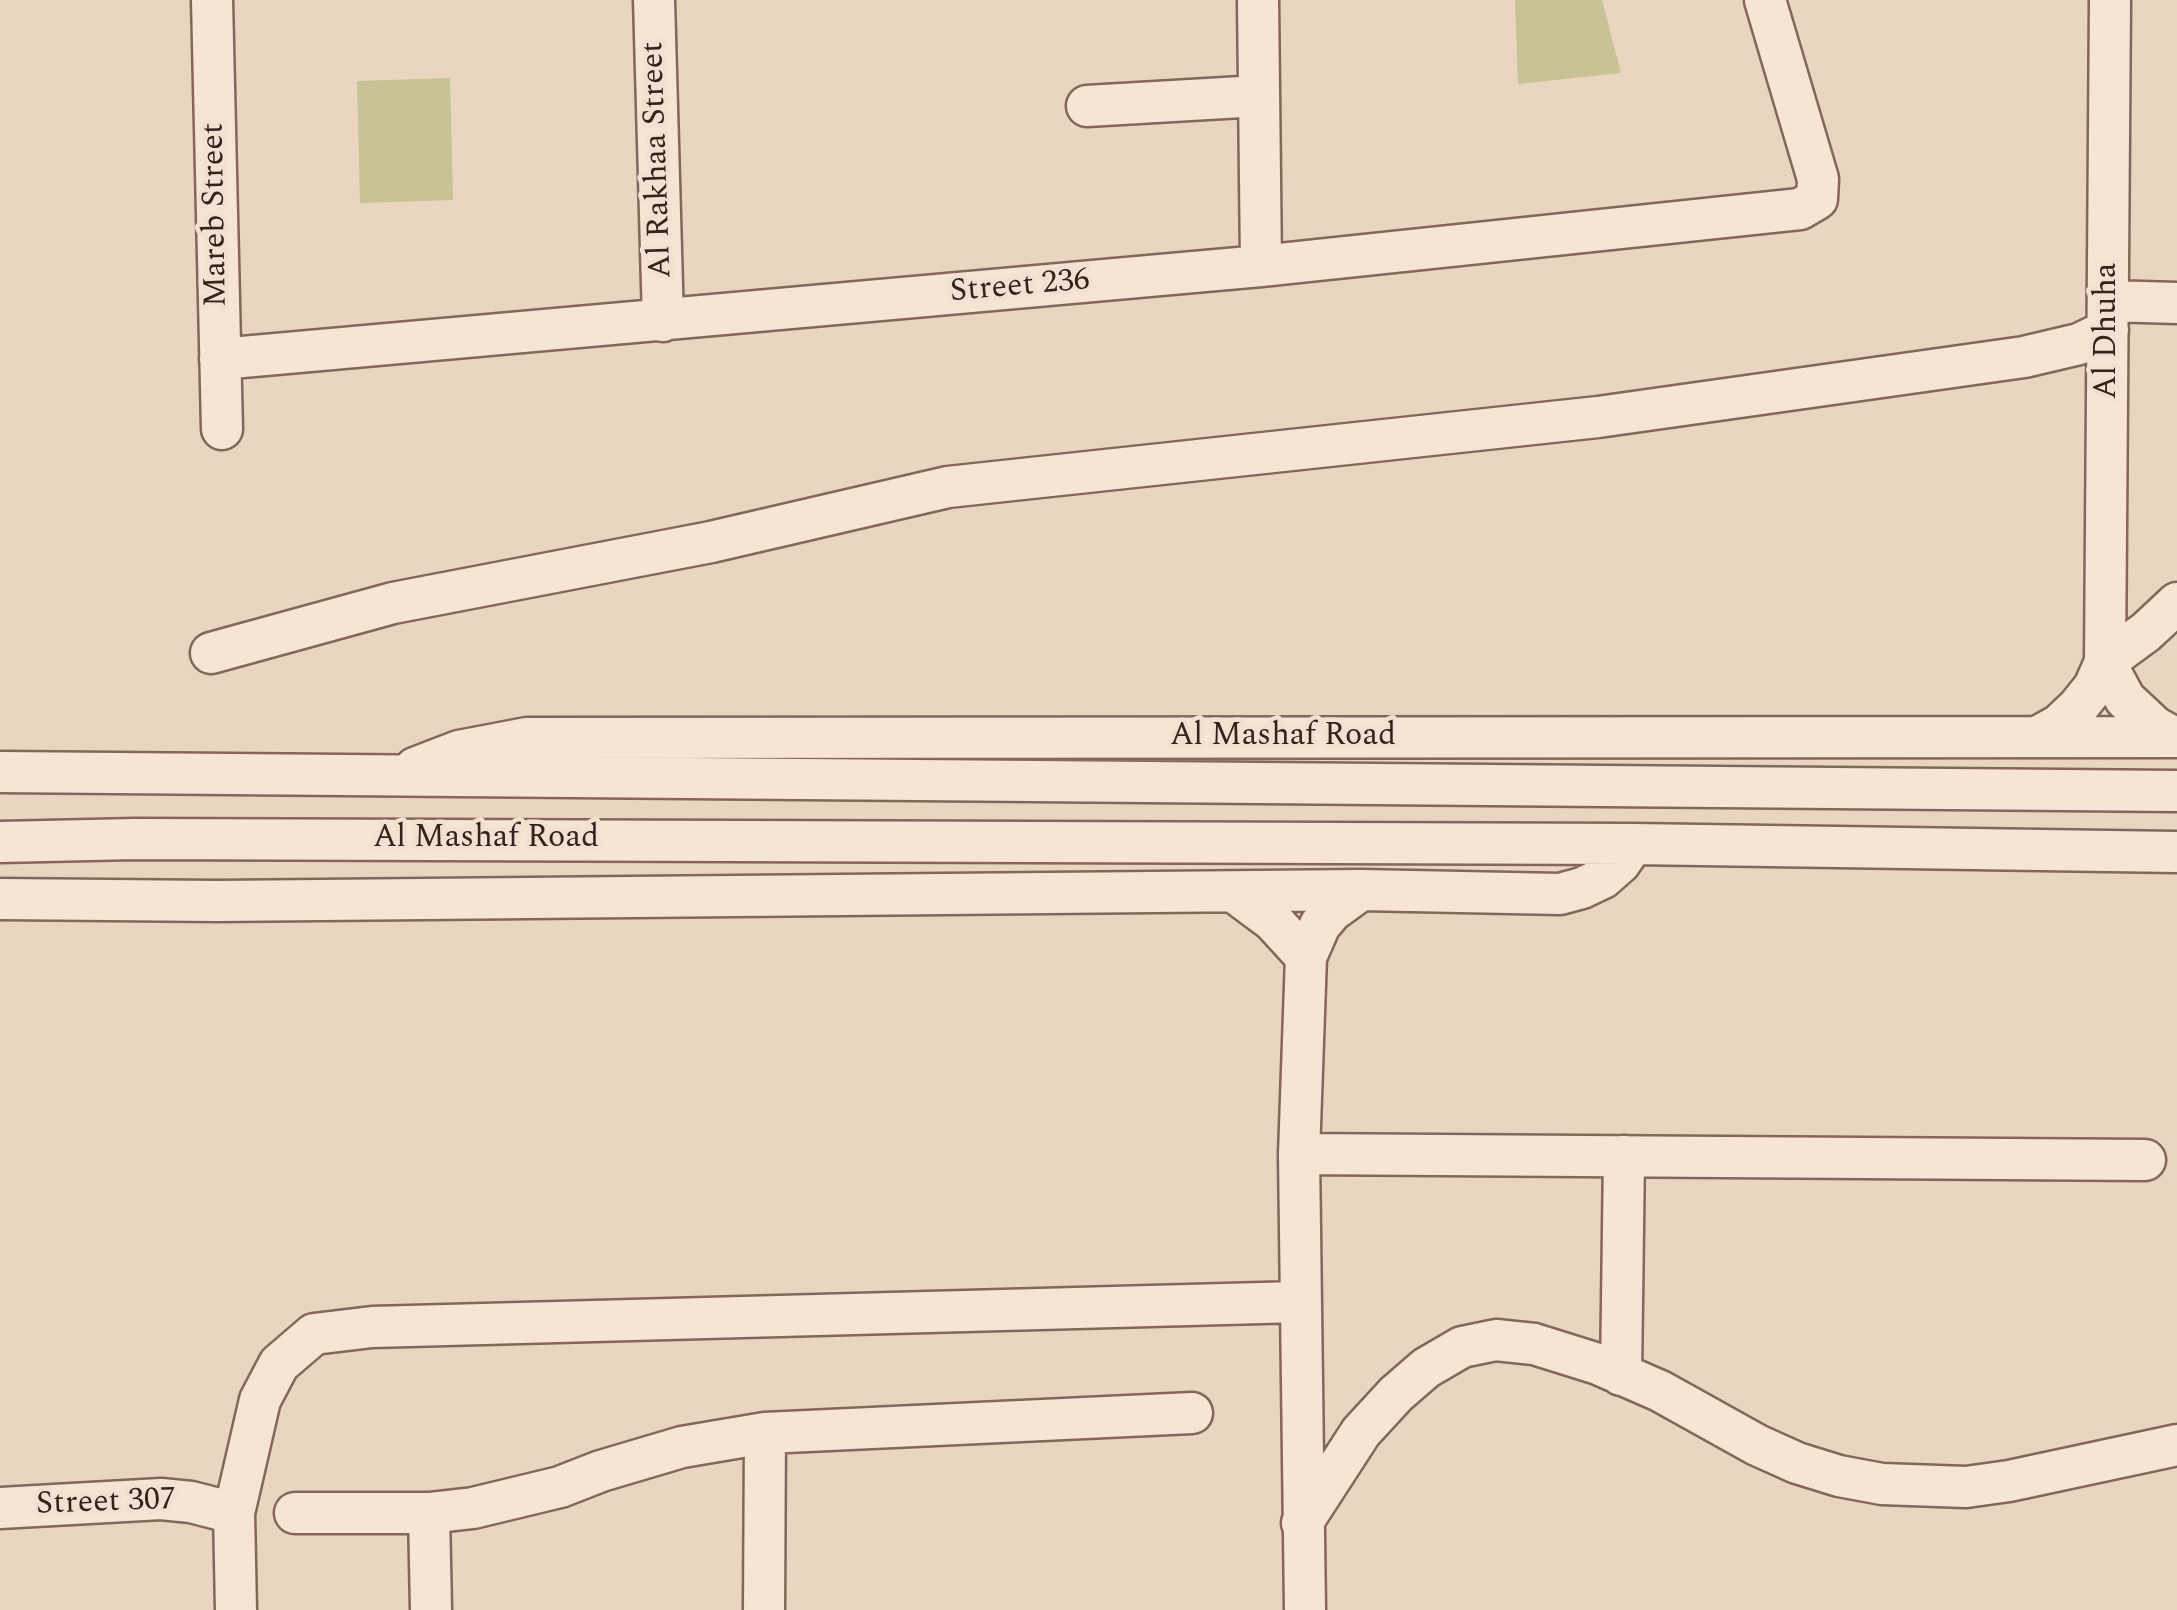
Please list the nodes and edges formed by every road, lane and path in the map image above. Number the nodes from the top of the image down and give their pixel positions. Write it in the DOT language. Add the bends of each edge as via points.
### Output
graph roads {
  1 [pos="212,0"];
  2 [pos="654,0"];
  3 [pos="1258,0"];
  4 [pos="1766,0"];
  5 [pos="2110,0"];
  6 [pos="1259,96"];
  7 [pos="1087,106"];
  8 [pos="1261,266"];
  9 [pos="2177,303"];
  10 [pos="2109,316"];
  11 [pos="663,321"];
  12 [pos="220,359"];
  13 [pos="222,429"];
  14 [pos="2177,603"];
  15 [pos="211,653"];
  16 [pos="2105,662"];
  17 [pos="2039,736"];
  18 [pos="1942,737"];
  19 [pos="2175,737"];
  20 [pos="0,772"];
  21 [pos="395,778"];
  22 [pos="1845,790"];
  23 [pos="2177,791"];
  24 [pos="136,839"];
  25 [pos="0,842"];
  26 [pos="1633,844"];
  27 [pos="2177,852"];
  28 [pos="1361,890"];
  29 [pos="1234,892"];
  30 [pos="0,899"];
  31 [pos="218,900"];
  32 [pos="1306,957"];
  33 [pos="1299,1154"];
  34 [pos="1624,1156"];
  35 [pos="2145,1160"];
  36 [pos="1299,1302"];
  37 [pos="1621,1374"];
  38 [pos="1192,1413"];
  39 [pos="765,1433"];
  40 [pos="2177,1444"];
  41 [pos="0,1508"];
  42 [pos="234,1513"];
  43 [pos="295,1513"];
  44 [pos="428,1513"];
  45 [pos="1302,1523"];
  46 [pos="236,1610"];
  47 [pos="432,1610"];
  48 [pos="764,1610"];
  49 [pos="1304,1610"];
  1 -- 12 [label="street, Mareb Street"];
  2 -- 11 [label="street, Al Rakhaa Street"];
  3 -- 6 [label="street"];
  4 -- 8 [label="street, Street 236" via="1818,179 1817,199 1800,209"];
  5 -- 10 [label="street, Al Dhuha"];
  6 -- 7 [label="street"];
  6 -- 8 [label="street"];
  8 -- 11 [label="street, Street 236"];
  9 -- 10 [label="street"];
  10 -- 15 [label="street" via="2079,344 2024,358 1636,412 948,487 712,542 393,602"];
  10 -- 16 [label="street, Al Dhuha"];
  11 -- 12 [label="street, Street 236"];
  12 -- 13 [label="street, Mareb Street"];
  14 -- 16 [label="street"];
  16 -- 17 [label="street" via="2078,707"];
  16 -- 19 [label="street" via="2126,700"];
  17 -- 18 [label="street, Al Mashaf Road"];
  17 -- 19 [label="street, Al Mashaf Road"];
  18 -- 21 [label="street, Al Mashaf Road" via="526,738 458,751"];
  18 -- 22 [label="street"];
  20 -- 21 [label="street, Al Mashaf Road"];
  21 -- 22 [label="street, Al Mashaf Road"];
  22 -- 23 [label="street, Al Mashaf Road"];
  24 -- 25 [label="street, Al Mashaf Road"];
  24 -- 26 [label="street, Al Mashaf Road"];
  24 -- 31 [label="street"];
  26 -- 27 [label="street, Al Mashaf Road"];
  26 -- 28 [label="street, Al Mashaf Road" via="1603,878 1560,894"];
  28 -- 29 [label="street, Al Mashaf Road"];
  28 -- 32 [label="street" via="1320,925"];
  29 -- 31 [label="street, Al Mashaf Road"];
  29 -- 32 [label="street"];
  30 -- 31 [label="street, Al Mashaf Road"];
  32 -- 33 [label="street"];
  33 -- 34 [label="street"];
  33 -- 36 [label="street"];
  34 -- 35 [label="street"];
  34 -- 37 [label="street"];
  36 -- 42 [label="street" via="372,1326 314,1334 279,1364 260,1400"];
  36 -- 45 [label="street"];
  37 -- 40 [label="street" via="1797,1462 1882,1484 2008,1482"];
  37 -- 45 [label="street" via="1534,1344 1496,1340 1462,1347 1426,1368 1361,1432"];
  38 -- 39 [label="street"];
  39 -- 44 [label="street" via="641,1458 517,1499"];
  39 -- 48 [label="street"];
  41 -- 42 [label="street, Street 307" via="160,1499"];
  42 -- 46 [label="street"];
  43 -- 44 [label="street"];
  44 -- 47 [label="street"];
  45 -- 49 [label="street"];
}
